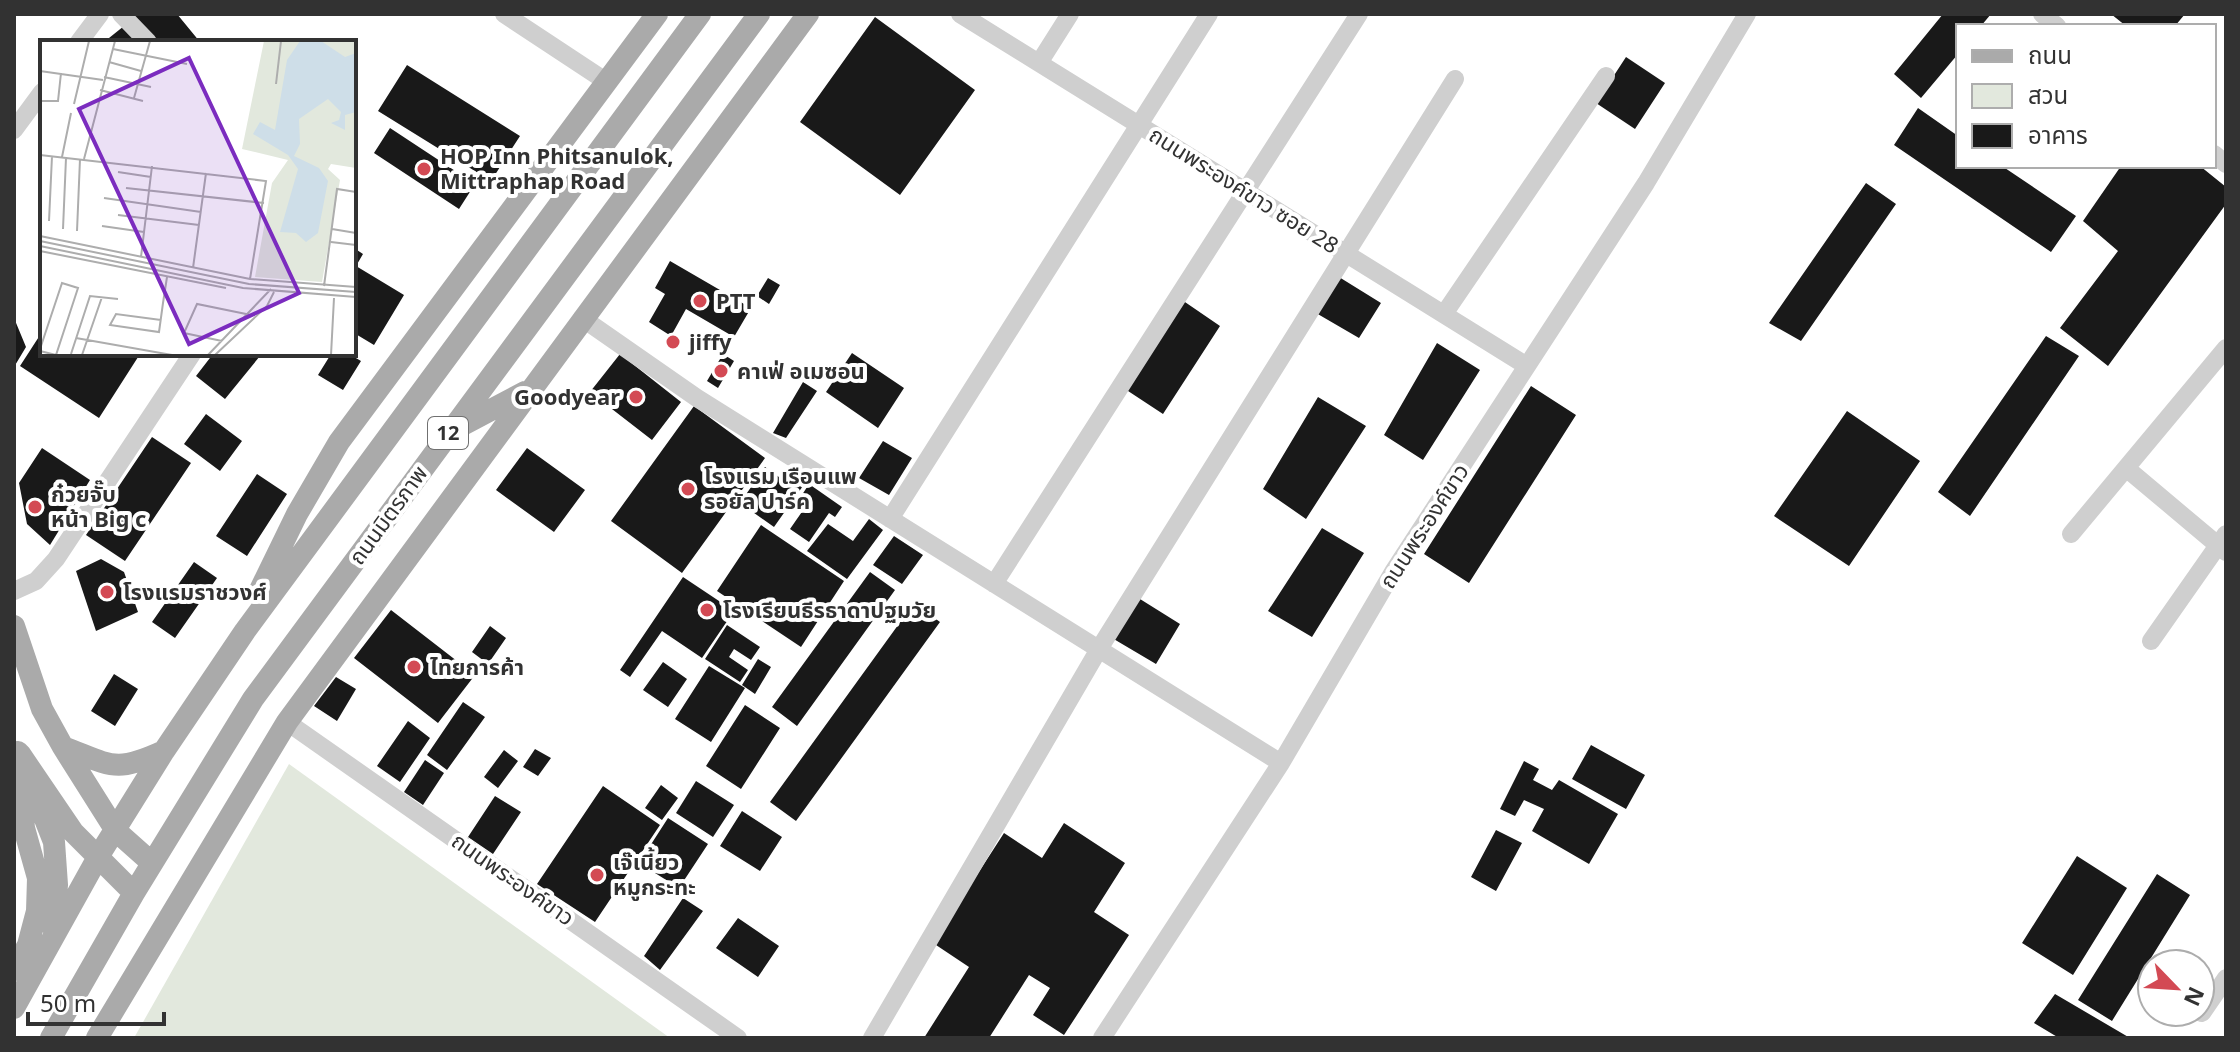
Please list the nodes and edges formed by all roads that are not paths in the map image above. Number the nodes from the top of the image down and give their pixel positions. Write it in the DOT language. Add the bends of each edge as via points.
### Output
graph roads {
  1 [pos="100,14"];
  2 [pos="121,14"];
  3 [pos="504,14"];
  4 [pos="657,14"];
  5 [pos="700,14"];
  6 [pos="759,14"];
  7 [pos="808,14"];
  8 [pos="960,14"];
  9 [pos="1070,14"];
  10 [pos="1209,14"];
  11 [pos="1359,14"];
  12 [pos="1747,14"];
  13 [pos="80,40"];
  14 [pos="146,40"];
  15 [pos="1039,63"];
  16 [pos="1606,76"];
  17 [pos="1455,79"];
  18 [pos="607,82"];
  19 [pos="40,95"];
  20 [pos="1139,125"];
  21 [pos="14,130"];
  22 [pos="1247,192"];
  23 [pos="1346,253"];
  24 [pos="1444,314"];
  25 [pos="582,318"];
  26 [pos="2226,348"];
  27 [pos="191,356"];
  28 [pos="1527,366"];
  29 [pos="530,390"];
  30 [pos="449,432"];
  31 [pos="2126,468"];
  32 [pos="890,519"];
  33 [pos="2071,534"];
  34 [pos="2223,543"];
  35 [pos="994,584"];
  36 [pos="14,591"];
  37 [pos="14,626"];
  38 [pos="245,631"];
  39 [pos="2151,641"];
  40 [pos="1099,649"];
  41 [pos="287,722"];
  42 [pos="16,745"];
  43 [pos="63,747"];
  44 [pos="164,751"];
  45 [pos="1281,763"];
  46 [pos="116,831"];
  47 [pos="98,857"];
  48 [pos="152,863"];
  49 [pos="134,893"];
  50 [pos="52,937"];
  51 [pos="14,970"];
  52 [pos="14,1008"];
  53 [pos="51,1038"];
  54 [pos="97,1038"];
  55 [pos="738,1038"];
  56 [pos="872,1038"];
  57 [pos="1102,1038"];
  1 -- 13 [label="street"];
  2 -- 14 [label="street"];
  3 -- 18 [label="street"];
  4 -- 18 [label="main road"];
  5 -- 38 [label="main road, 12"];
  6 -- 30 [label="main road, ถนนมิตรภาพ / 12"];
  7 -- 25 [label="main road"];
  8 -- 15 [label="street, ถนนพระองค์ขาว ซอย 28"];
  9 -- 15 [label="street"];
  10 -- 20 [label="street"];
  11 -- 22 [label="street"];
  12 -- 28 [label="street, ถนนพระองค์ขาว"];
  15 -- 20 [label="street, ถนนพระองค์ขาว ซอย 28"];
  16 -- 24 [label="street"];
  17 -- 23 [label="street"];
  18 -- 38 [label="main road" via="339,442 297,514"];
  19 -- 21 [label="street"];
  20 -- 22 [label="street, ถนนพระองค์ขาว ซอย 28"];
  20 -- 32 [label="street"];
  22 -- 23 [label="street, ถนนพระองค์ขาว ซอย 28"];
  22 -- 35 [label="street"];
  23 -- 24 [label="street, ถนนพระองค์ขาว ซอย 28"];
  23 -- 40 [label="street"];
  24 -- 28 [label="street, ถนนพระองค์ขาว ซอย 28"];
  25 -- 29 [label="main road"];
  25 -- 32 [label="street" via="697,398"];
  26 -- 31 [label="street"];
  27 -- 36 [label="street" via="56,559 36,581"];
  28 -- 45 [label="street, ถนนพระองค์ขาว" via="1393,572"];
  29 -- 30 [label="main road"];
  29 -- 41 [label="main road"];
  30 -- 48 [label="main road, ถนนมิตรภาพ / 12" via="253,699"];
  31 -- 33 [label="street"];
  31 -- 34 [label="street"];
  32 -- 35 [label="street"];
  34 -- 39 [label="street"];
  35 -- 40 [label="street"];
  37 -- 43 [label="main road" via="42,709"];
  38 -- 44 [label="main road, 12"];
  40 -- 45 [label="street"];
  40 -- 56 [label="street"];
  41 -- 54 [label="main road"];
  41 -- 55 [label="street, ถนนพระองค์ขาว"];
  42 -- 47 [label="main road" via="73,832"];
  42 -- 50 [label="main road" via="54,842"];
  42 -- 51 [label="main road" via="24,828 38,878 37,911"];
  43 -- 44 [label="main road" via="124,767"];
  43 -- 46 [label="main road"];
  44 -- 46 [label="main road, 12"];
  45 -- 57 [label="street, ถนนพระองค์ขาว"];
  46 -- 47 [label="main road, 12"];
  46 -- 48 [label="main road"];
  47 -- 49 [label="main road"];
  47 -- 50 [label="main road, 12"];
  48 -- 49 [label="main road, ถนนมิตรภาพ / 12"];
  49 -- 53 [label="main road, ถนนมิตรภาพ / 12"];
  50 -- 52 [label="main road, 12"];
}
